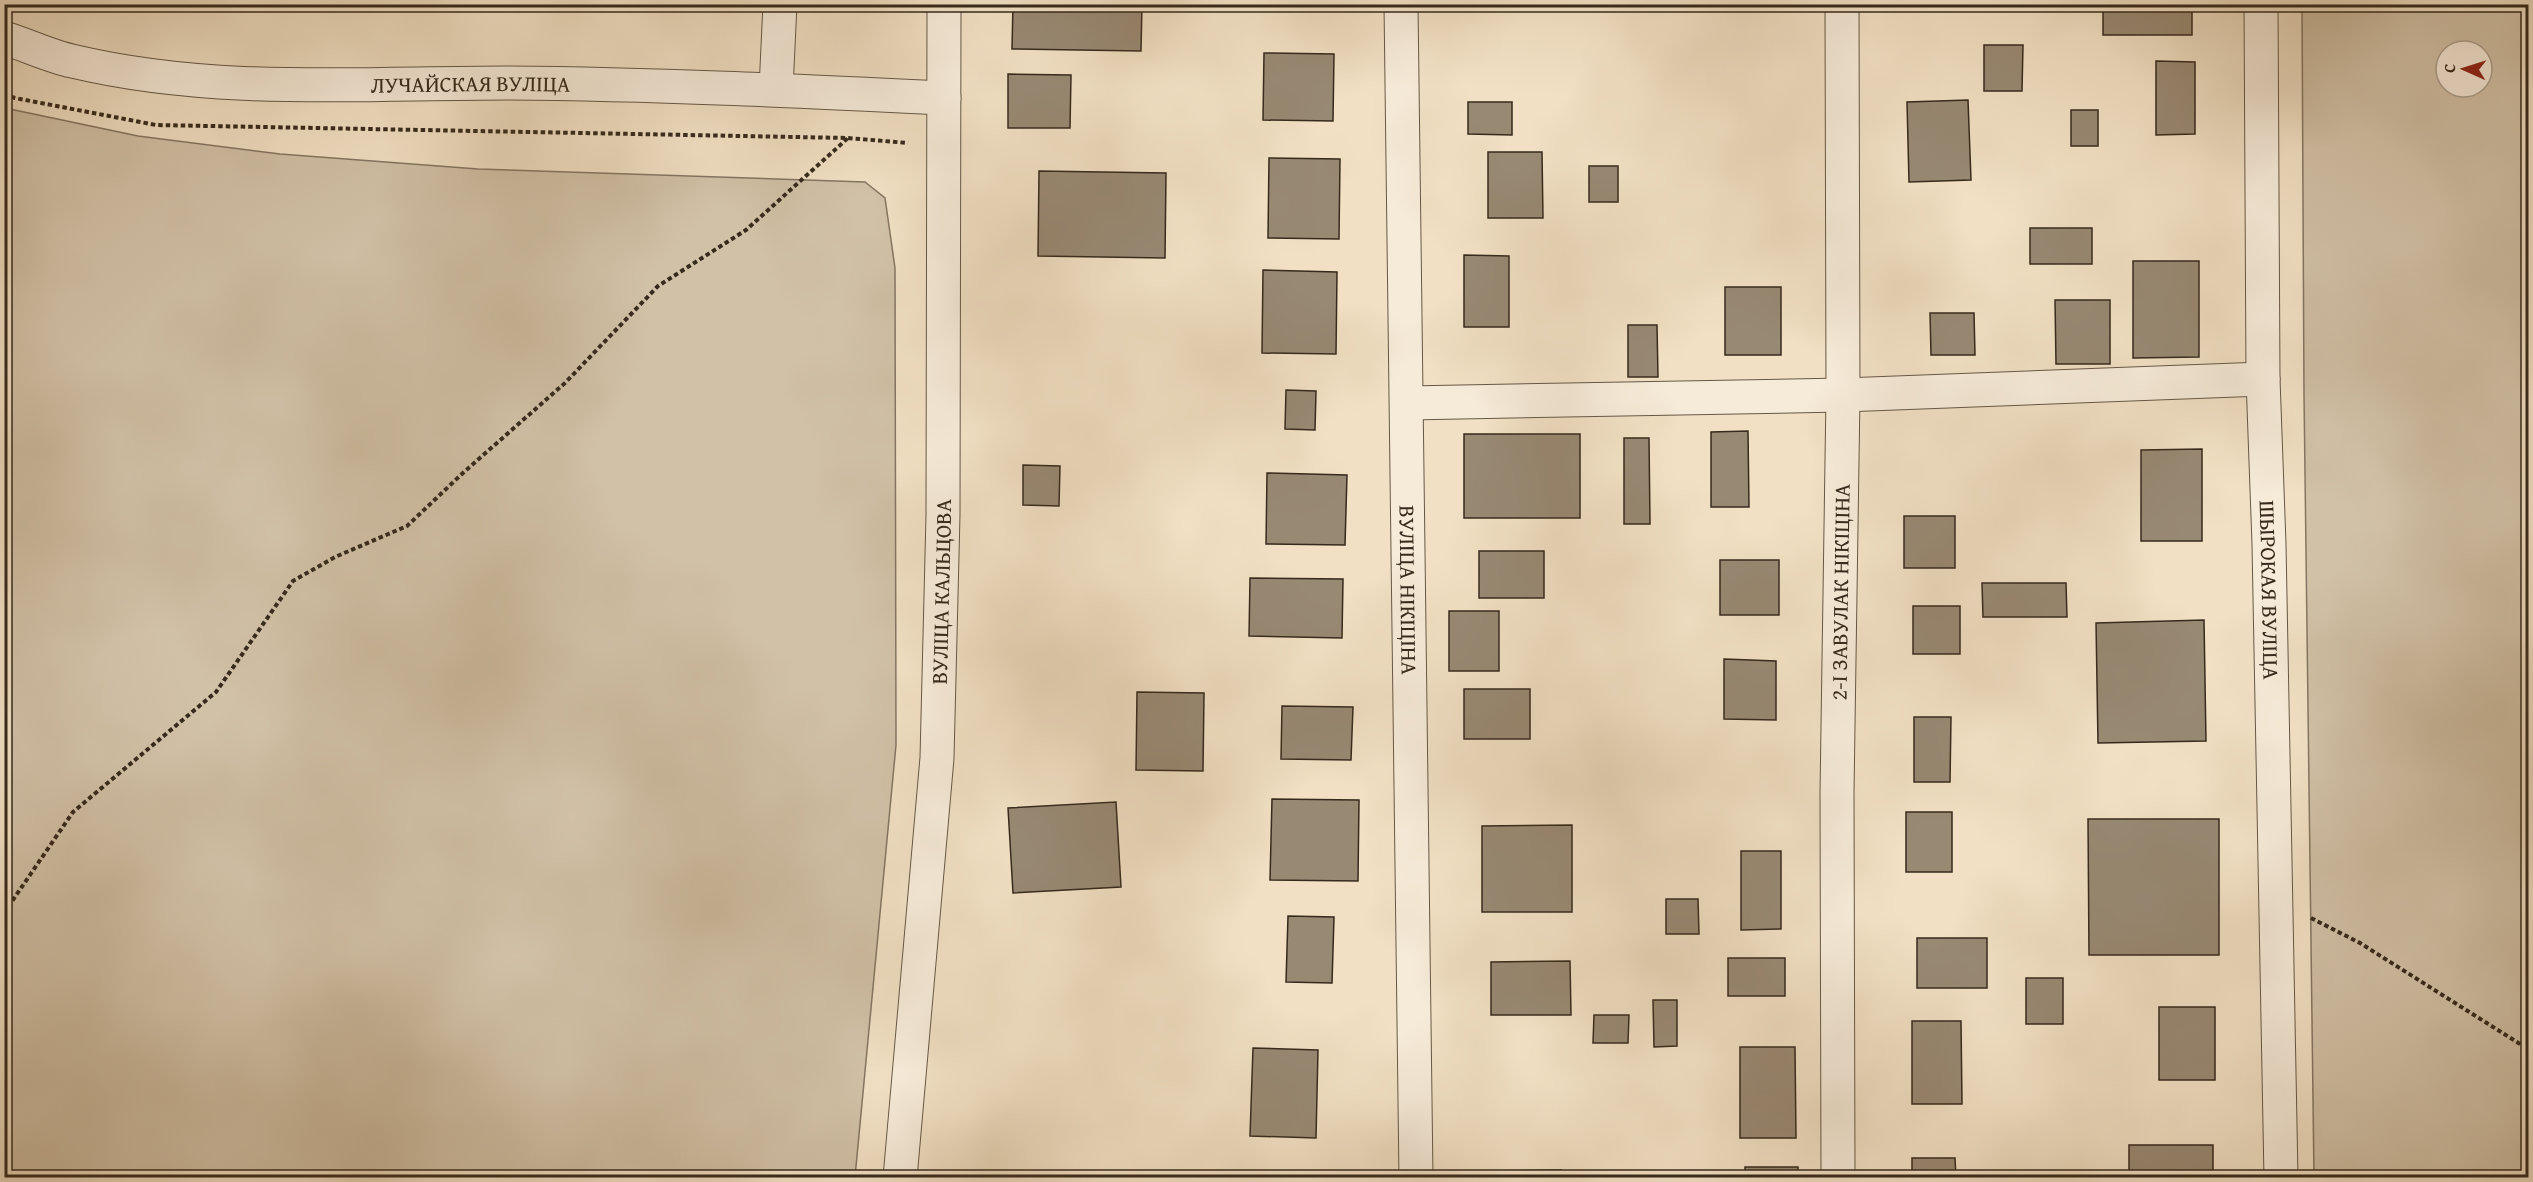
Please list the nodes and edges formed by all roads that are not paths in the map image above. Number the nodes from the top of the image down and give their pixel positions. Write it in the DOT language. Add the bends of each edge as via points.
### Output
graph roads {
  1 [pos="780,4"];
  2 [pos="944,4"];
  3 [pos="1401,4"];
  4 [pos="1842,4"];
  5 [pos="2261,4"];
  6 [pos="4,38"];
  7 [pos="776,89"];
  8 [pos="944,98"];
  9 [pos="2263,379"];
  10 [pos="1843,394"];
  11 [pos="1408,403"];
  12 [pos="900,1178"];
  13 [pos="1416,1178"];
  14 [pos="1838,1178"];
  15 [pos="2281,1178"];
  1 -- 7 [label="street"];
  2 -- 8 [label="street, ВУЛІЦА КАЛЬЦОВА"];
  3 -- 11 [label="street, ВУЛІЦА НІКІЦІНА"];
  4 -- 10 [label="street, 2-І ЗАВУЛАК НІКІЦІНА"];
  5 -- 9 [label="street, ШЫРОКАЯ ВУЛІЦА"];
  6 -- 7 [label="street, ЛУЧАЙСКАЯ ВУЛІЦА" via="70,61 168,79 266,85 509,83"];
  7 -- 8 [label="street, ЛУЧАЙСКАЯ ВУЛІЦА"];
  8 -- 12 [label="street, ВУЛІЦА КАЛЬЦОВА" via="943,515 937,758"];
  9 -- 10 [label="street"];
  9 -- 15 [label="street, ШЫРОКАЯ ВУЛІЦА"];
  10 -- 11 [label="street"];
  10 -- 14 [label="street, 2-І ЗАВУЛАК НІКІЦІНА" via="1837,793"];
  11 -- 13 [label="street, ВУЛІЦА НІКІЦІНА"];
}
